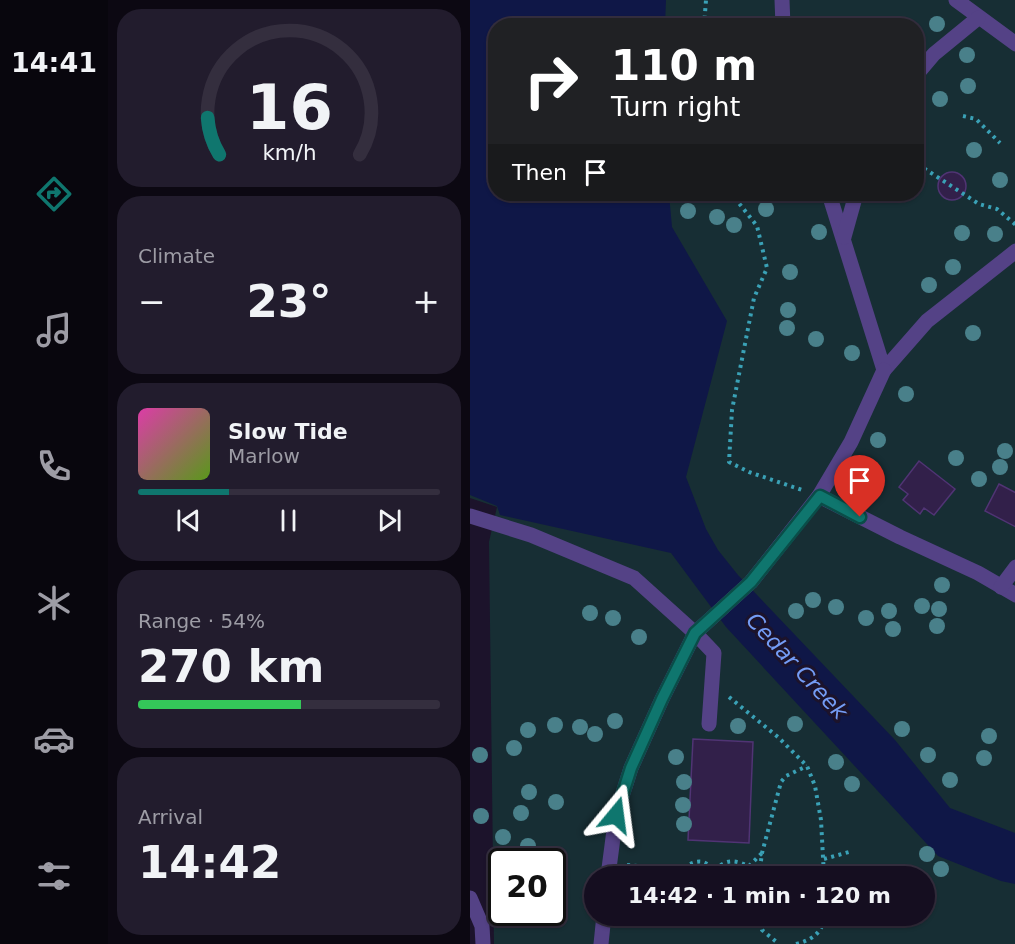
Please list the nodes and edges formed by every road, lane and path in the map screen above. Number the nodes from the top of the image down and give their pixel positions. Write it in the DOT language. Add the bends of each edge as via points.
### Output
graph roads {
  1 [pos="706,0"];
  2 [pos="782,0"];
  3 [pos="956,0"];
  4 [pos="705,18"];
  5 [pos="783,18"];
  6 [pos="978,18"];
  7 [pos="1016,44"];
  8 [pos="924,66"];
  9 [pos="963,116"];
  10 [pos="1001,143"];
  11 [pos="924,169"];
  12 [pos="737,201"];
  13 [pos="831,201"];
  14 [pos="854,201"];
  15 [pos="1016,225"];
  16 [pos="844,238"];
  17 [pos="1016,252"];
  18 [pos="884,370"];
  19 [pos="820,496"];
  20 [pos="470,516"];
  21 [pos="1016,567"];
  22 [pos="1001,587"];
  23 [pos="1016,595"];
  24 [pos="695,633"];
  25 [pos="712,684"];
  26 [pos="709,724"];
  27 [pos="807,765"];
  28 [pos="849,852"];
  29 [pos="762,853"];
  30 [pos="824,859"];
  31 [pos="609,866"];
  32 [pos="686,866"];
  33 [pos="712,866"];
  34 [pos="718,866"];
  35 [pos="749,866"];
  36 [pos="749,866"];
  37 [pos="760,866"];
  38 [pos="824,866"];
  39 [pos="471,903"];
  40 [pos="603,926"];
  41 [pos="761,926"];
  42 [pos="822,926"];
  43 [pos="483,944"];
  44 [pos="601,944"];
  45 [pos="779,944"];
  46 [pos="796,944"];
  1 -- 4 [label="path"];
  2 -- 5 [label="street"];
  3 -- 6 [label="street"];
  6 -- 7 [label="street"];
  6 -- 8 [label="street"];
  9 -- 10 [label="path" via="976,119"];
  11 -- 15 [label="path" via="979,204 997,209"];
  12 -- 19 [label="path" via="757,226 767,268 754,298 734,400 729,462"];
  13 -- 16 [label="street"];
  14 -- 16 [label="street"];
  16 -- 18 [label="street"];
  17 -- 18 [label="street" via="927,321"];
  18 -- 19 [label="street" via="851,442"];
  19 -- 22 [label="street"];
  19 -- 24 [label="street" via="751,582"];
  20 -- 24 [label="street" via="531,535 634,578"];
  21 -- 22 [label="street"];
  22 -- 23 [label="street"];
  24 -- 25 [label="street" via="714,653"];
  24 -- 31 [label="street" via="631,768 616,815"];
  25 -- 26 [label="street"];
  25 -- 27 [label="path"];
  27 -- 29 [label="path" via="781,782"];
  27 -- 30 [label="path" via="815,786"];
  28 -- 30 [label="path"];
  29 -- 36 [label="path"];
  29 -- 37 [label="path"];
  30 -- 38 [label="path"];
  32 -- 33 [label="path" via="700,861"];
  34 -- 35 [label="path" via="732,861"];
  39 -- 43 [label="street" via="482,926"];
  40 -- 44 [label="street"];
  41 -- 45 [label="path"];
  42 -- 46 [label="path" via="810,940"];
}
